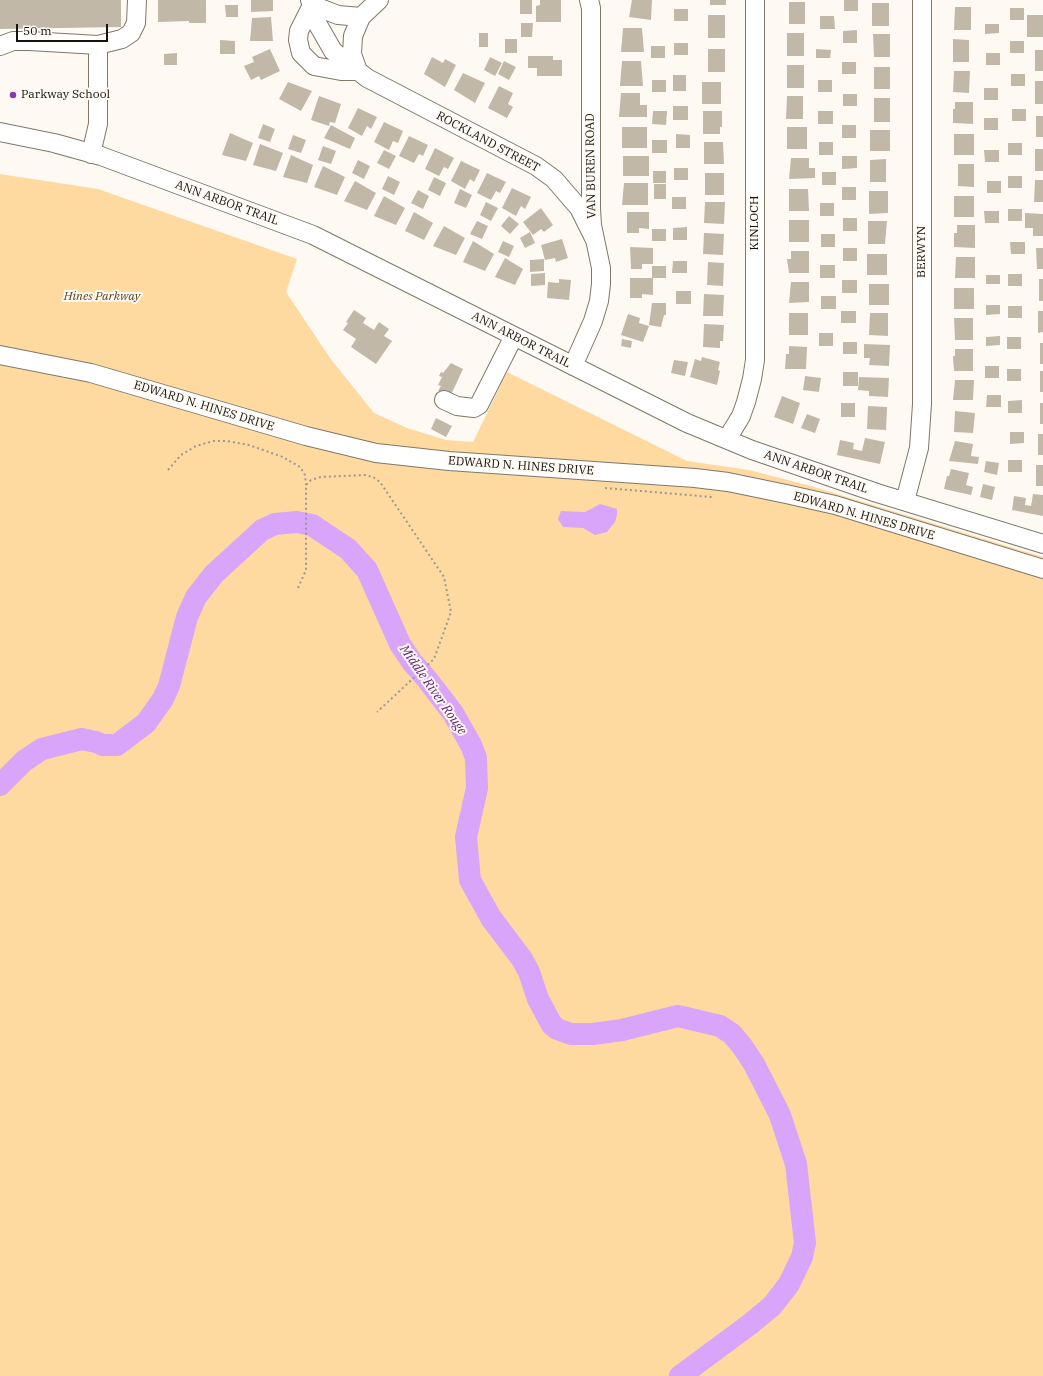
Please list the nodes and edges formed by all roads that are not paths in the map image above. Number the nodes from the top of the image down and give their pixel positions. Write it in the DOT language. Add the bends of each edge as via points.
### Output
graph roads {
  1 [pos="137,0"];
  2 [pos="379,0"];
  3 [pos="756,0"];
  4 [pos="922,0"];
  5 [pos="311,3"];
  6 [pos="592,3"];
  7 [pos="361,17"];
  8 [pos="98,45"];
  9 [pos="0,46"];
  10 [pos="358,71"];
  11 [pos="0,132"];
  12 [pos="91,154"];
  13 [pos="595,240"];
  14 [pos="514,336"];
  15 [pos="0,355"];
  16 [pos="573,366"];
  17 [pos="444,400"];
  18 [pos="727,439"];
  19 [pos="905,502"];
  20 [pos="1043,544"];
  21 [pos="1043,569"];
  1 -- 8 [label="street" via="136,23 131,33 122,39"];
  2 -- 7 [label="street"];
  3 -- 18 [label="street, KINLOCH" via="755,360 746,402"];
  4 -- 19 [label="street, BERWYN" via="922,404 919,448"];
  5 -- 7 [label="street" via="338,15"];
  5 -- 10 [label="street, ROCKLAND STREET" via="317,23 333,51"];
  5 -- 10 [label="street" via="299,31 301,54 314,66"];
  6 -- 13 [label="street, VAN BUREN ROAD" via="590,209"];
  7 -- 10 [label="street" via="351,46"];
  8 -- 9 [label="street" via="12,41"];
  8 -- 12 [label="street" via="98,124"];
  10 -- 13 [label="street, ROCKLAND STREET" via="536,166 554,179 579,208"];
  11 -- 12 [label="street, ANN ARBOR TRAIL"];
  12 -- 14 [label="street, ANN ARBOR TRAIL" via="313,235"];
  13 -- 16 [label="street, VAN BUREN ROAD" via="601,268 599,301"];
  14 -- 16 [label="street, ANN ARBOR TRAIL"];
  14 -- 17 [label="street" via="478,405 474,408 457,406"];
  15 -- 21 [label="street, EDWARD N. HINES DRIVE" via="91,373 306,436 376,453 449,461 695,478 778,492 835,505"];
  16 -- 18 [label="street, ANN ARBOR TRAIL" via="687,423"];
  18 -- 19 [label="street, ANN ARBOR TRAIL" via="752,450"];
  19 -- 20 [label="street, ANN ARBOR TRAIL"];
}
